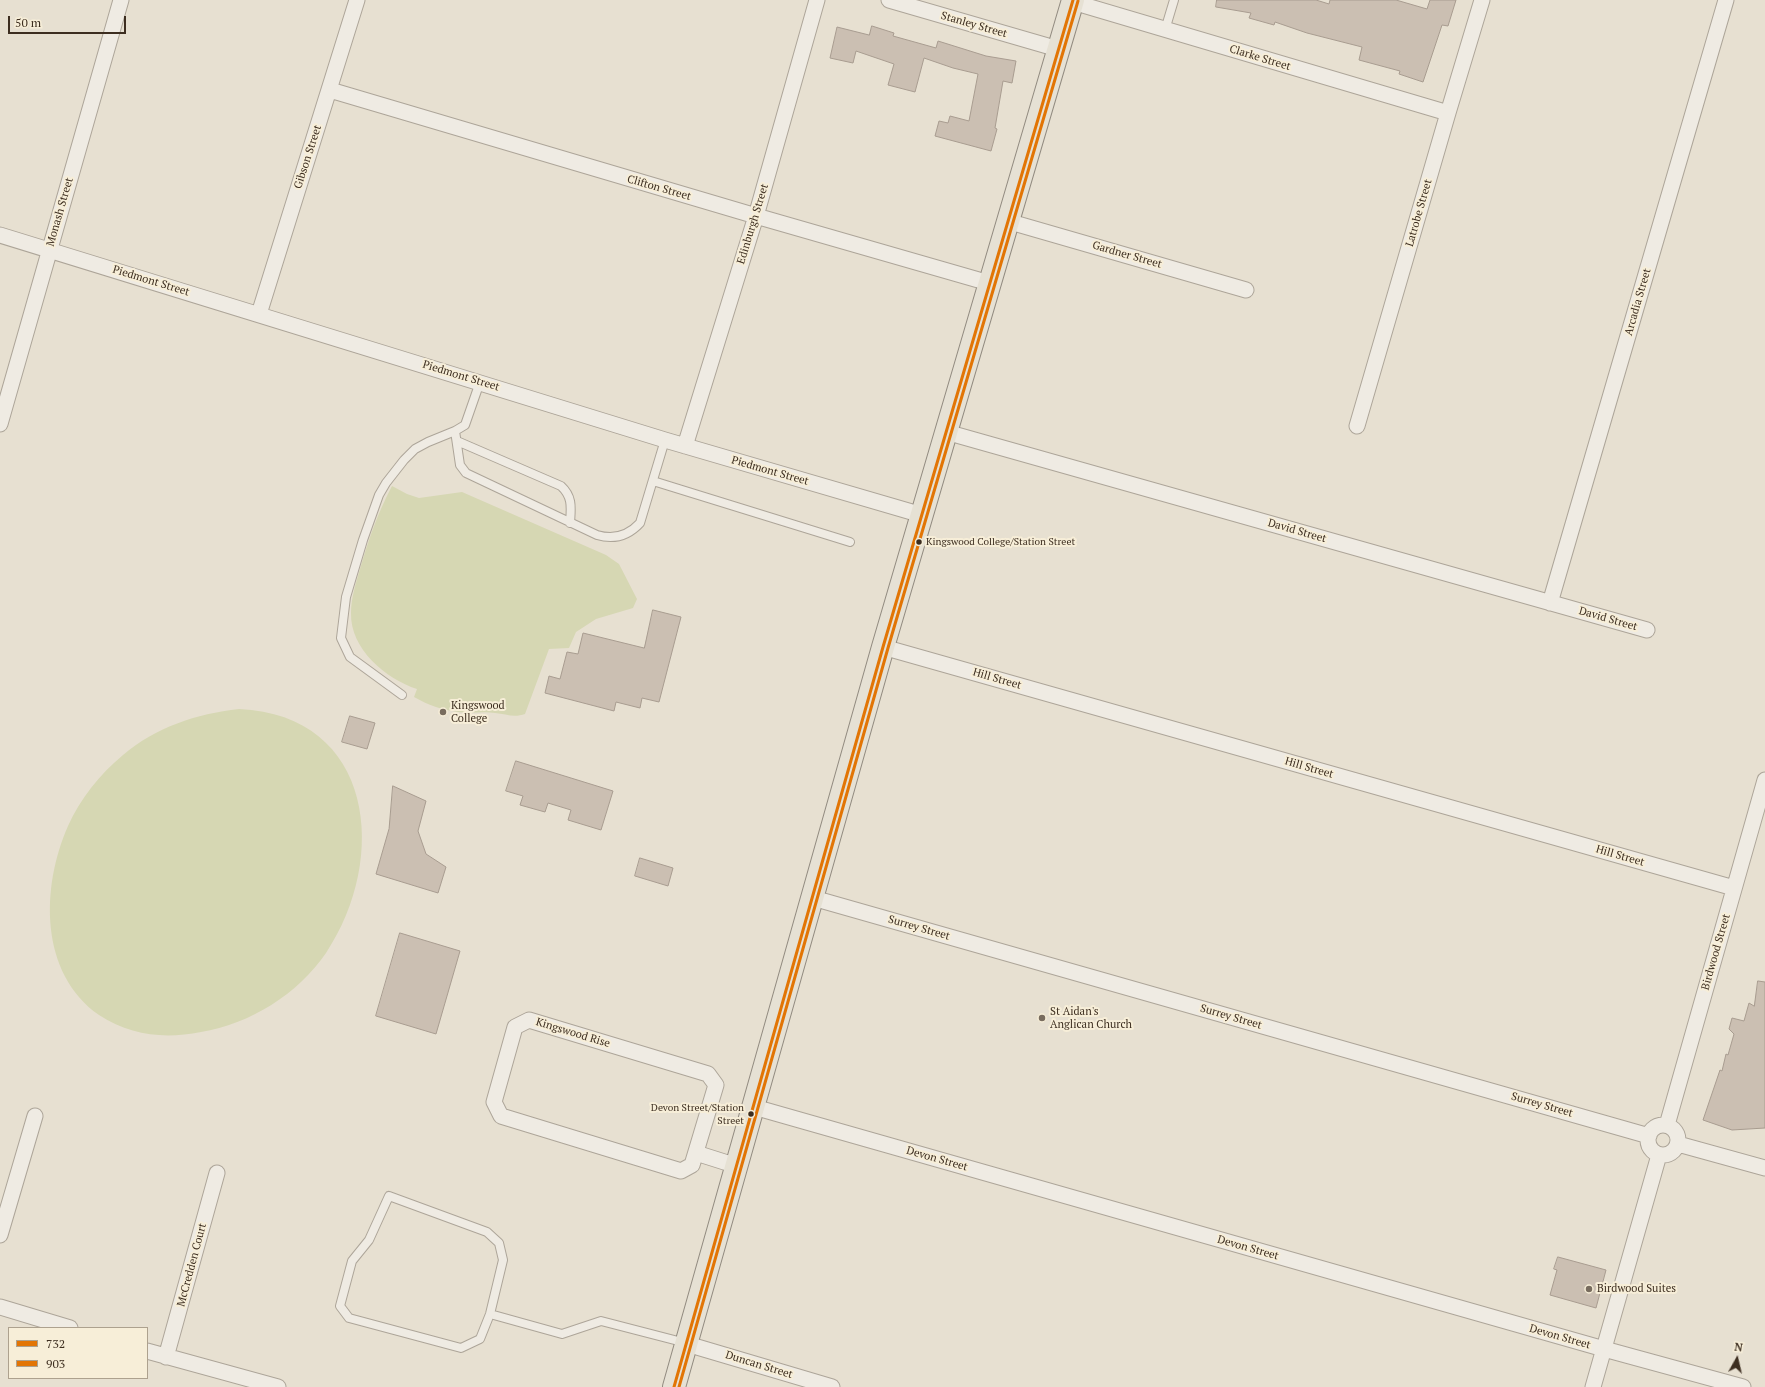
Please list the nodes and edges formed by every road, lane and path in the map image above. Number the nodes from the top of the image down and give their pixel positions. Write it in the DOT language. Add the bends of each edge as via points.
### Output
graph roads {
  1 [pos="120,0"];
  2 [pos="357,0"];
  3 [pos="817,0"];
  4 [pos="889,0"];
  5 [pos="1174,0"];
  6 [pos="1482,0"];
  7 [pos="1726,0"];
  8 [pos="1073,1"];
  9 [pos="1165,30"];
  10 [pos="1058,49"];
  11 [pos="330,90"];
  12 [pos="1448,114"];
  13 [pos="756,216"];
  14 [pos="1007,221"];
  15 [pos="0,235"];
  16 [pos="49,249"];
  17 [pos="989,282"];
  18 [pos="1246,290"];
  19 [pos="259,314"];
  20 [pos="480,382"];
  21 [pos="0,424"];
  22 [pos="1357,426"];
  23 [pos="455,431"];
  24 [pos="946,432"];
  25 [pos="665,440"];
  26 [pos="457,441"];
  27 [pos="685,446"];
  28 [pos="653,481"];
  29 [pos="922,515"];
  30 [pos="570,523"];
  31 [pos="850,542"];
  32 [pos="1550,603"];
  33 [pos="1647,630"];
  34 [pos="883,647"];
  35 [pos="402,695"];
  36 [pos="1765,780"];
  37 [pos="1734,888"];
  38 [pos="813,898"];
  39 [pos="754,1107"];
  40 [pos="35,1116"];
  41 [pos="1667,1125"];
  42 [pos="1649,1136"];
  43 [pos="1678,1144"];
  44 [pos="696,1153"];
  45 [pos="1659,1155"];
  46 [pos="737,1166"];
  47 [pos="1765,1168"];
  48 [pos="217,1173"];
  49 [pos="0,1235"];
  50 [pos="0,1307"];
  51 [pos="490,1314"];
  52 [pos="67,1327"];
  53 [pos="687,1344"];
  54 [pos="1604,1349"];
  55 [pos="148,1351"];
  56 [pos="166,1357"];
  57 [pos="278,1387"];
  58 [pos="674,1387"];
  59 [pos="832,1387"];
  60 [pos="1593,1387"];
  61 [pos="1743,1387"];
  1 -- 16 [label="street, Monash Street"];
  2 -- 11 [label="street, Gibson Street"];
  3 -- 13 [label="street, Edinburgh Street"];
  4 -- 10 [label="street, Stanley Street"];
  5 -- 9 [label="lane"];
  6 -- 12 [label="street, Latrobe Street"];
  7 -- 32 [label="street, Arcadia Street"];
  8 -- 9 [label="street, Clarke Street"];
  8 -- 10 [label="main road"];
  9 -- 12 [label="street, Clarke Street"];
  10 -- 14 [label="main road"];
  11 -- 13 [label="street, Clifton Street"];
  11 -- 19 [label="street, Gibson Street"];
  12 -- 22 [label="street, Latrobe Street"];
  13 -- 17 [label="street, Clifton Street"];
  13 -- 27 [label="street, Edinburgh Street"];
  14 -- 17 [label="main road"];
  14 -- 18 [label="street, Gardner Street"];
  15 -- 16 [label="street, Piedmont Street"];
  16 -- 19 [label="street, Piedmont Street"];
  16 -- 21 [label="street, Monash Street"];
  17 -- 24 [label="main road"];
  19 -- 20 [label="street, Piedmont Street"];
  20 -- 23 [label="lane" via="465,425"];
  20 -- 25 [label="street, Piedmont Street"];
  23 -- 26 [label="lane"];
  23 -- 35 [label="lane" via="415,449 386,483 363,540 346,597 340,638 350,657"];
  24 -- 29 [label="main road"];
  24 -- 32 [label="street, David Street"];
  25 -- 27 [label="street, Piedmont Street"];
  25 -- 28 [label="lane"];
  26 -- 30 [label="lane" via="460,465 466,473"];
  26 -- 30 [label="lane" via="561,486 571,501"];
  27 -- 29 [label="street, Piedmont Street"];
  28 -- 30 [label="lane" via="640,522 630,532 615,538 606,538"];
  28 -- 31 [label="lane"];
  29 -- 34 [label="main road"];
  32 -- 33 [label="street, David Street"];
  34 -- 37 [label="street, Hill Street"];
  34 -- 38 [label="main road"];
  36 -- 37 [label="street, Birdwood Street"];
  37 -- 41 [label="street, Birdwood Street"];
  38 -- 39 [label="main road"];
  38 -- 42 [label="street, Surrey Street"];
  39 -- 46 [label="main road"];
  39 -- 54 [label="street, Devon Street"];
  40 -- 49 [label="street"];
  41 -- 42 [label="street" via="1656,1127"];
  41 -- 43 [label="street" via="1677,1134"];
  42 -- 45 [label="street" via="1649,1145"];
  43 -- 45 [label="street" via="1670,1154"];
  43 -- 47 [label="street"];
  44 -- 44 [label="street, Kingswood Rise" via="692,1165 681,1171 501,1116 494,1102 514,1027 529,1020 708,1074 716,1085"];
  44 -- 46 [label="street"];
  45 -- 54 [label="street"];
  46 -- 53 [label="main road"];
  48 -- 56 [label="street, McCredden Court"];
  50 -- 52 [label="street"];
  51 -- 51 [label="lane" via="480,1339 461,1348 350,1318 340,1306 352,1261 369,1240 389,1196 487,1232 499,1243 503,1260"];
  51 -- 53 [label="lane" via="562,1334 601,1321"];
  53 -- 58 [label="main road"];
  53 -- 59 [label="street, Duncan Street"];
  54 -- 60 [label="street"];
  54 -- 61 [label="street, Devon Street"];
  55 -- 56 [label="street"];
  56 -- 57 [label="street"];
}
